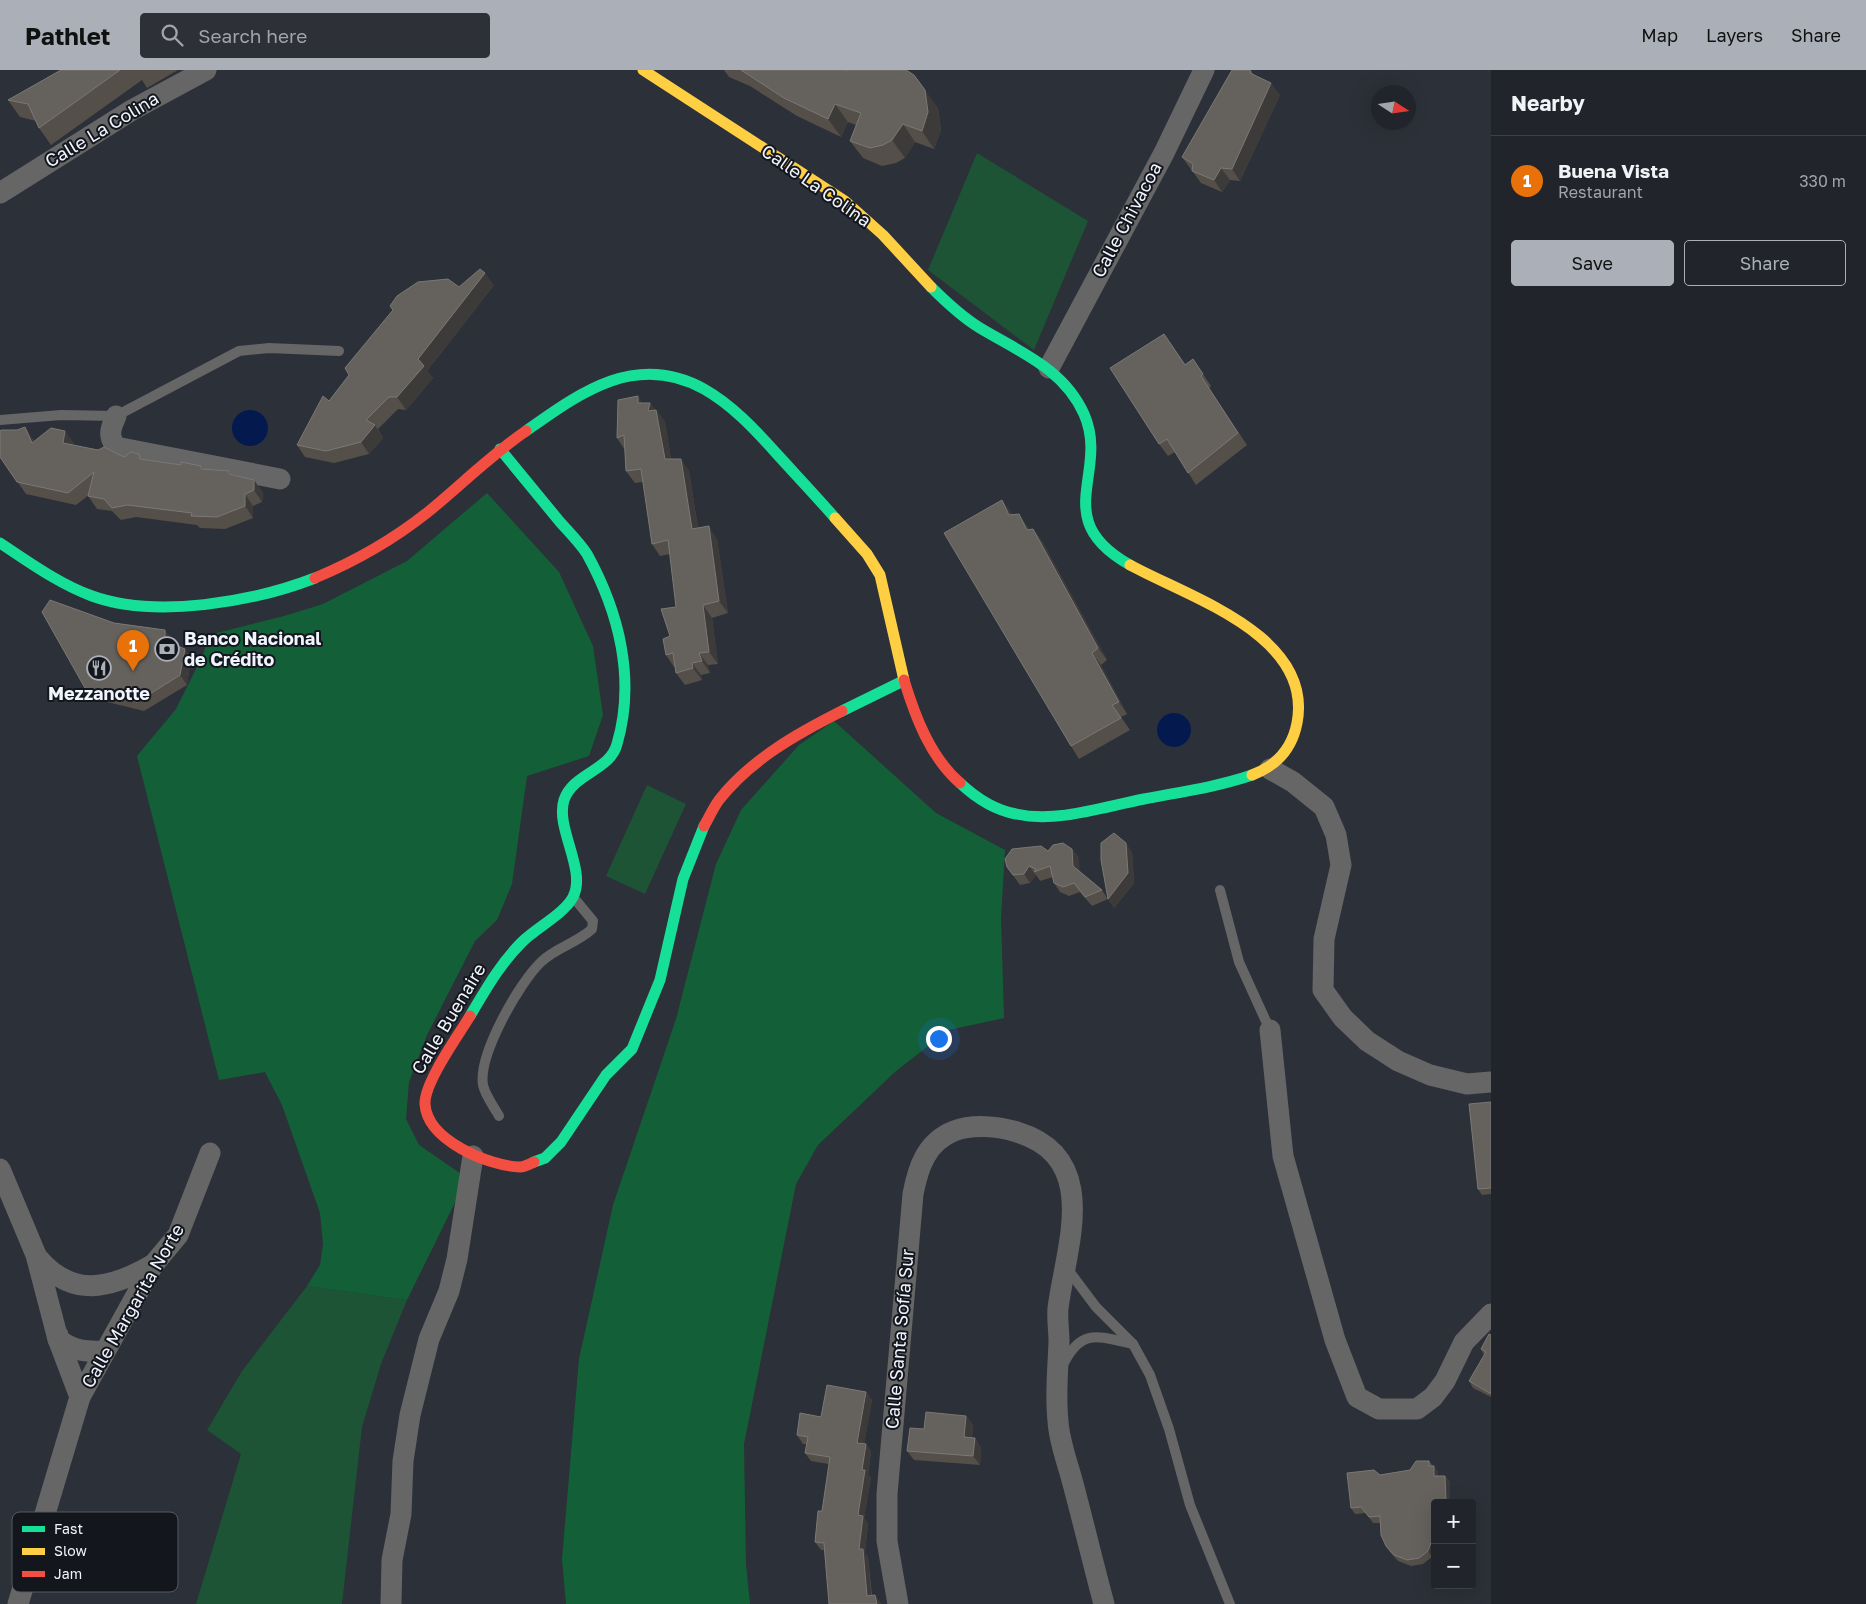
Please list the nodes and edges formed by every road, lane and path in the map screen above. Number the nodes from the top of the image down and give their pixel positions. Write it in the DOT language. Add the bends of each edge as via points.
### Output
graph roads {
  1 [pos="206,70"];
  2 [pos="643,70"];
  3 [pos="1204,70"];
  4 [pos="0,193"];
  5 [pos="339,351"];
  6 [pos="1048,368"];
  7 [pos="116,416"];
  8 [pos="0,420"];
  9 [pos="500,449"];
  10 [pos="280,479"];
  11 [pos="0,543"];
  12 [pos="904,680"];
  13 [pos="1270,769"];
  14 [pos="1220,890"];
  15 [pos="573,897"];
  16 [pos="1270,1030"];
  17 [pos="1491,1082"];
  18 [pos="499,1116"];
  19 [pos="210,1153"];
  20 [pos="473,1156"];
  21 [pos="0,1169"];
  22 [pos="36,1255"];
  23 [pos="153,1264"];
  24 [pos="1066,1267"];
  25 [pos="70,1282"];
  26 [pos="1491,1314"];
  27 [pos="58,1339"];
  28 [pos="1133,1344"];
  29 [pos="104,1352"];
  30 [pos="1056,1377"];
  31 [pos="80,1397"];
  32 [pos="46,1512"];
  33 [pos="22,1592"];
  34 [pos="18,1604"];
  35 [pos="390,1604"];
  36 [pos="898,1604"];
  37 [pos="1104,1604"];
  38 [pos="1230,1604"];
  1 -- 4 [label="street, Calle La Colina" via="132,110"];
  2 -- 6 [label="street, Calle La Colina" via="856,209 962,316"];
  3 -- 6 [label="street, Calle Chivacoa" via="1164,153"];
  5 -- 7 [label="lane" via="270,348 239,351"];
  6 -- 13 [label="street, Calle La Colina" via="1067,387 1089,429 1088,473 1082,501 1088,523 1101,543 1132,565 1261,635 1293,673 1299,707 1292,740"];
  7 -- 8 [label="lane" via="61,415"];
  7 -- 10 [label="street" via="109,431 116,447"];
  9 -- 11 [label="street" via="403,531 356,561 310,581 262,594 160,607 121,604 84,594"];
  9 -- 12 [label="street" via="570,400 630,374 659,374 688,380 719,395 784,460 856,542 880,576"];
  9 -- 15 [label="street" via="586,553 610,604 624,654 625,702 617,746 599,768 576,781 564,801 565,826 576,877"];
  12 -- 13 [label="street" via="918,720 938,759 956,781 988,804 1017,815 1074,812 1222,783"];
  12 -- 20 [label="street, Calle Buenaire" via="797,733 744,774 719,800 702,829 683,879 660,980 632,1049 606,1075 561,1142 545,1158 521,1167"];
  13 -- 17 [label="street" via="1293,782 1324,807 1336,835 1341,865 1324,939 1323,990 1343,1018 1367,1041 1398,1061 1430,1075 1466,1084"];
  14 -- 16 [label="lane" via="1239,962"];
  15 -- 18 [label="lane" via="593,921 592,929 541,962 514,996 490,1048 483,1074 484,1087"];
  15 -- 20 [label="street, Calle Buenaire" via="523,941 497,970 429,1085 424,1102 429,1122"];
  16 -- 26 [label="street" via="1283,1156 1335,1340 1357,1397 1379,1409 1417,1409 1433,1398 1445,1382 1464,1342"];
  19 -- 23 [label="street, Calle Margarita Norte" via="178,1235"];
  20 -- 35 [label="street" via="457,1259 449,1291 429,1340 410,1415 403,1461 401,1514 392,1560"];
  21 -- 22 [label="street"];
  22 -- 25 [label="street" via="59,1278"];
  22 -- 27 [label="street"];
  23 -- 25 [label="street" via="126,1280 86,1286"];
  23 -- 29 [label="street, Calle Margarita Norte"];
  24 -- 28 [label="lane" via="1096,1307"];
  24 -- 30 [label="street, Calle Santa Sofía Sur" via="1058,1310"];
  24 -- 36 [label="street, Calle Santa Sofía Sur" via="1074,1218 1071,1187 1060,1160 1050,1149 1037,1140 1009,1130 964,1128 938,1140 925,1154 912,1194 887,1494 887,1541"];
  25 -- 27 [label="street" via="63,1297"];
  27 -- 29 [label="street" via="74,1349"];
  27 -- 31 [label="street"];
  28 -- 30 [label="lane" via="1100,1337 1085,1339 1072,1346"];
  28 -- 38 [label="lane" via="1150,1375 1190,1505"];
  29 -- 31 [label="street, Calle Margarita Norte"];
  30 -- 37 [label="street, Calle Santa Sofía Sur" via="1058,1424"];
  31 -- 32 [label="street, Calle Margarita Norte"];
  33 -- 34 [label="street, Calle Margarita Norte"];
}
